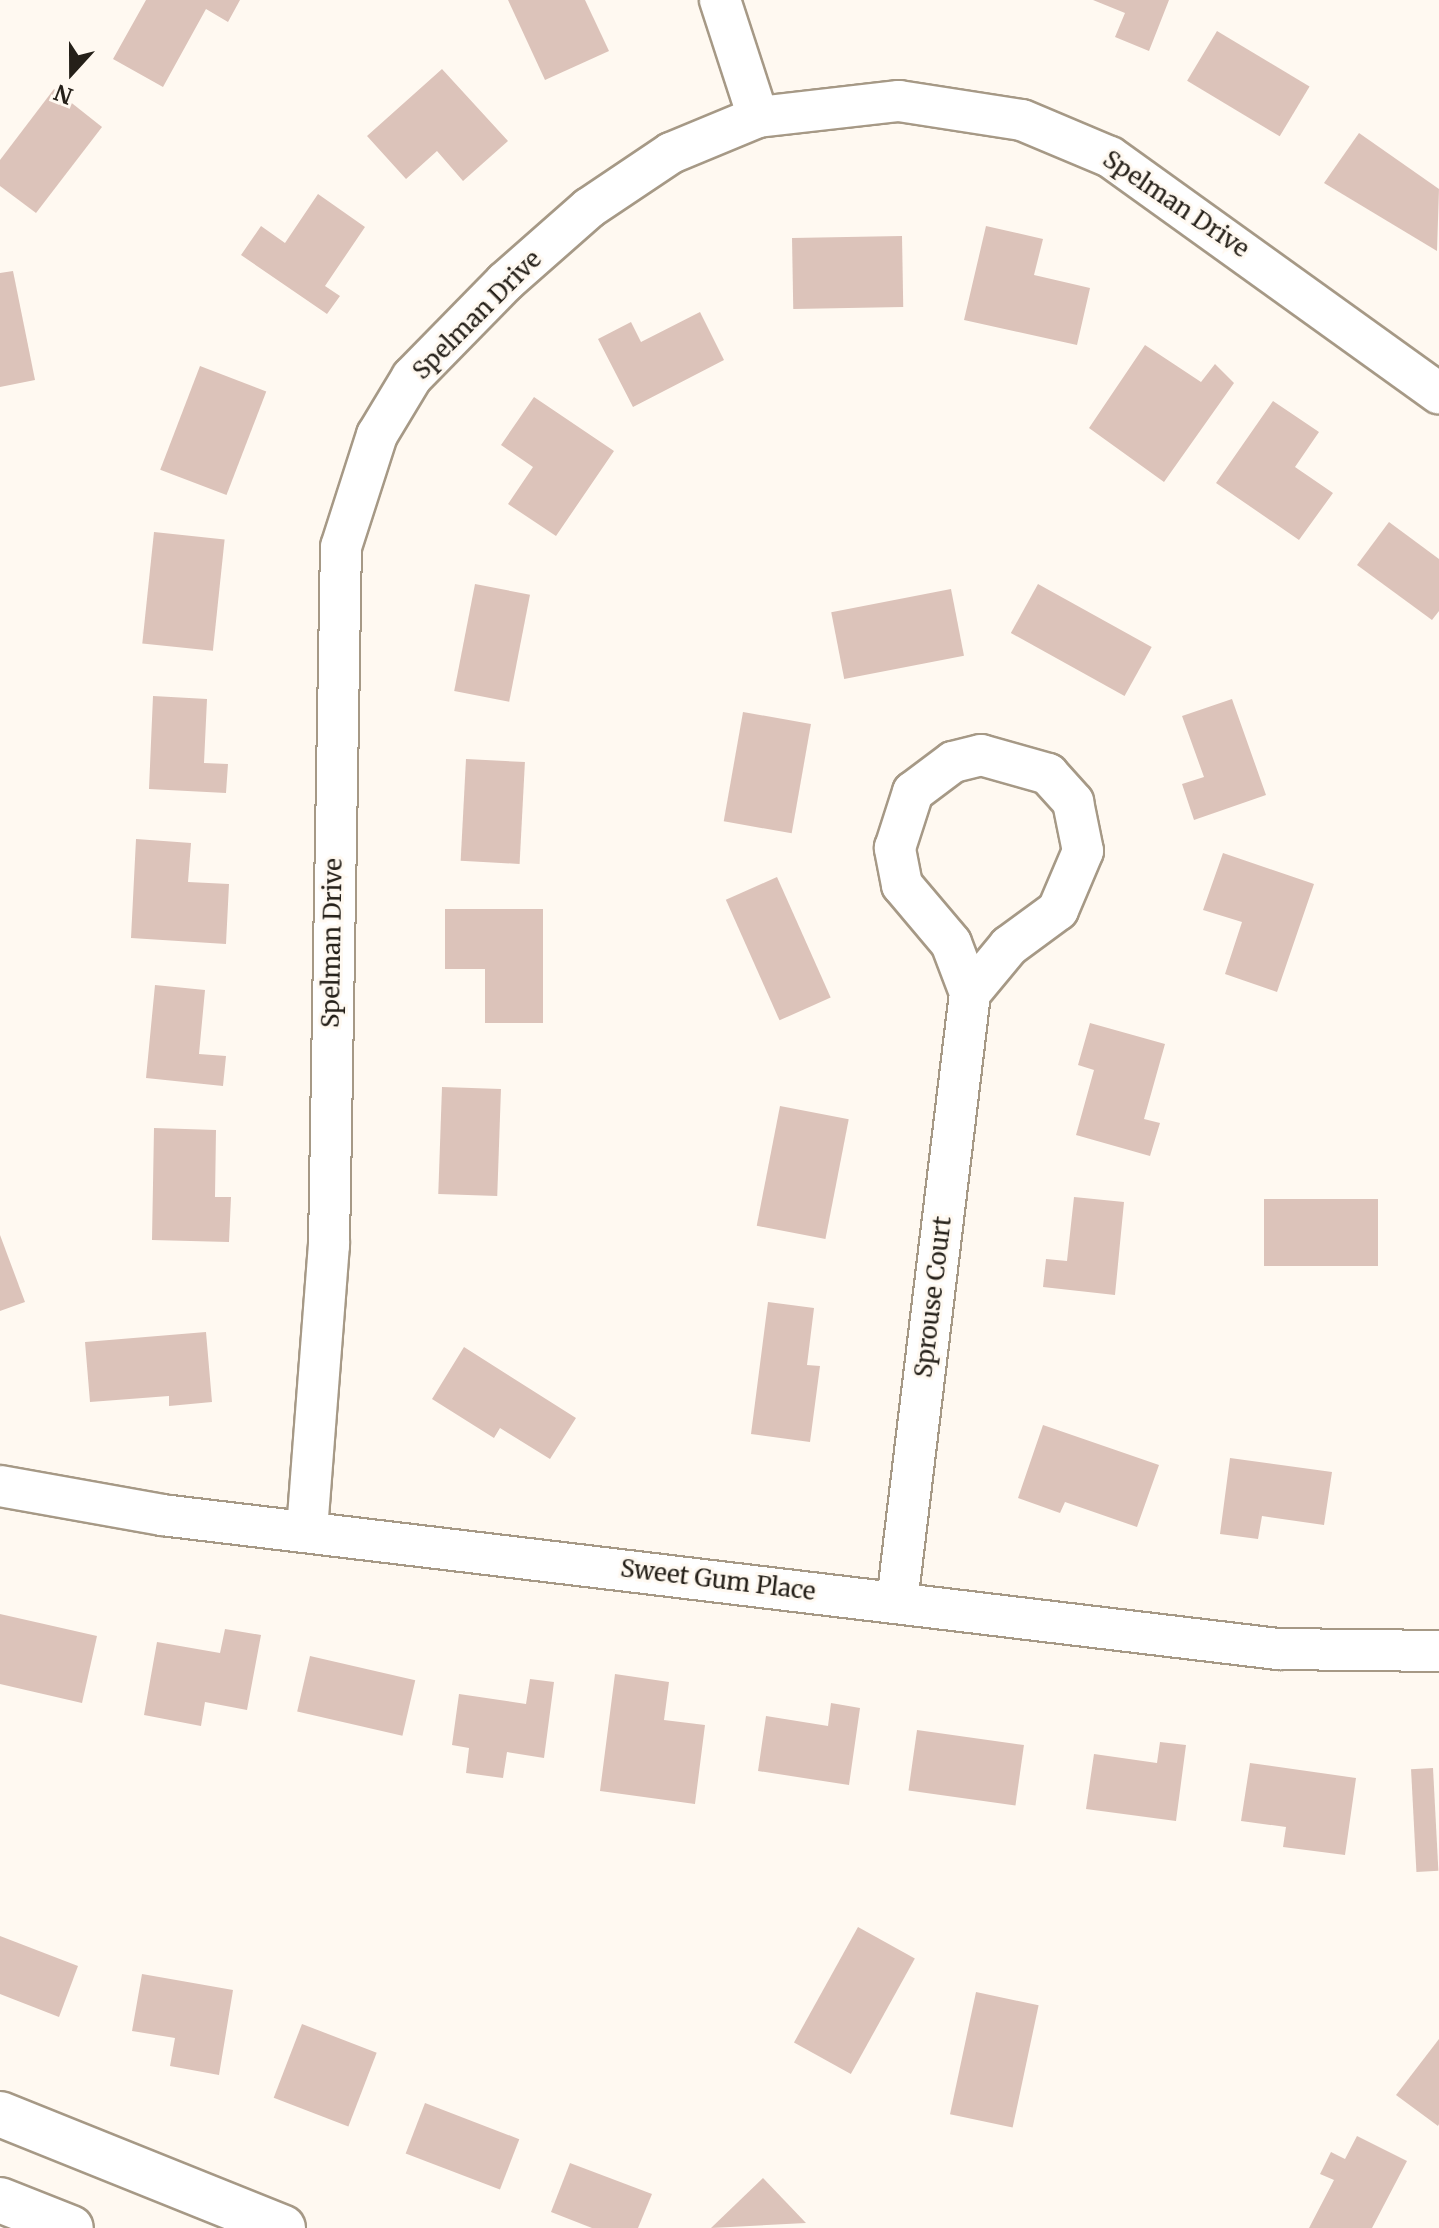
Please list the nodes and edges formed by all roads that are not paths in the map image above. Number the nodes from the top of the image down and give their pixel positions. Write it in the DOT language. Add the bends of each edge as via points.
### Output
graph roads {
  1 [pos="720,0"];
  2 [pos="758,117"];
  3 [pos="1439,393"];
  4 [pos="970,993"];
  5 [pos="0,1486"];
  6 [pos="307,1530"];
  7 [pos="897,1602"];
  8 [pos="1439,1651"];
  9 [pos="0,2114"];
  10 [pos="0,2200"];
  11 [pos="71,2228"];
  12 [pos="283,2228"];
  1 -- 2 [label="street"];
  2 -- 3 [label="street, Spelman Drive" via="899,101 979,110 1064,135 1167,192"];
  2 -- 6 [label="street, Spelman Drive" via="634,174 505,282 412,377 377,435 352,497 336,633 329,1245"];
  4 -- 4 [label="street" via="951,943 902,885 899,824 931,775 981,755 1009,757 1048,774 1073,802 1083,851 1058,910 1009,946"];
  4 -- 7 [label="street, Sprouse Court"];
  5 -- 6 [label="street, Sweet Gum Place" via="147,1513"];
  6 -- 7 [label="street, Sweet Gum Place"];
  7 -- 8 [label="street, Sweet Gum Place" via="1292,1650"];
  9 -- 12 [label="main road"];
  10 -- 11 [label="main road"];
}
